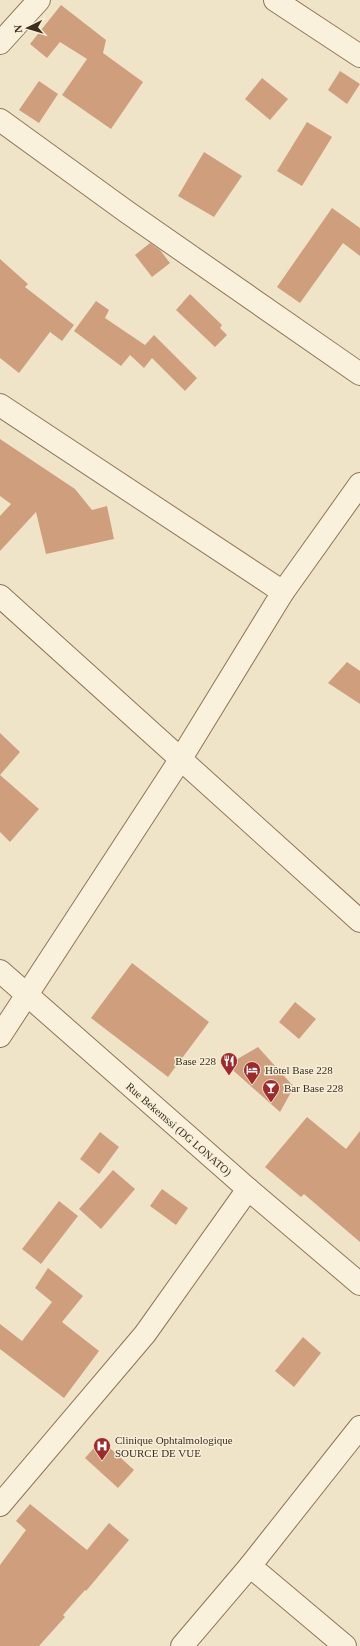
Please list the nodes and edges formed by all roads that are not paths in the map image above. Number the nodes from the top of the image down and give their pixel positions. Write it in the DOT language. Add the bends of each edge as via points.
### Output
graph roads {
  1 [pos="39,0"];
  2 [pos="275,0"];
  3 [pos="0,43"];
  4 [pos="357,48"];
  5 [pos="0,120"];
  6 [pos="360,374"];
  7 [pos="0,405"];
  8 [pos="360,484"];
  9 [pos="283,592"];
  10 [pos="0,596"];
  11 [pos="180,760"];
  12 [pos="360,921"];
  13 [pos="0,971"];
  14 [pos="27,995"];
  15 [pos="0,1036"];
  16 [pos="248,1189"];
  17 [pos="360,1284"];
  18 [pos="360,1427"];
  19 [pos="0,1505"];
  20 [pos="250,1566"];
  21 [pos="182,1646"];
  22 [pos="345,1646"];
  1 -- 3 [label="street"];
  2 -- 4 [label="street"];
  5 -- 6 [label="street" via="126,212"];
  7 -- 9 [label="street"];
  8 -- 9 [label="street"];
  9 -- 11 [label="street"];
  10 -- 11 [label="street"];
  11 -- 12 [label="street"];
  11 -- 14 [label="street"];
  13 -- 14 [label="street, Rue Bekemssi (DG LONATO)"];
  14 -- 15 [label="street"];
  14 -- 16 [label="street, Rue Bekemssi (DG LONATO)"];
  16 -- 17 [label="street, Rue Bekemssi (DG LONATO)"];
  16 -- 19 [label="street" via="145,1334"];
  18 -- 20 [label="street"];
  20 -- 21 [label="street"];
  20 -- 22 [label="street"];
}
